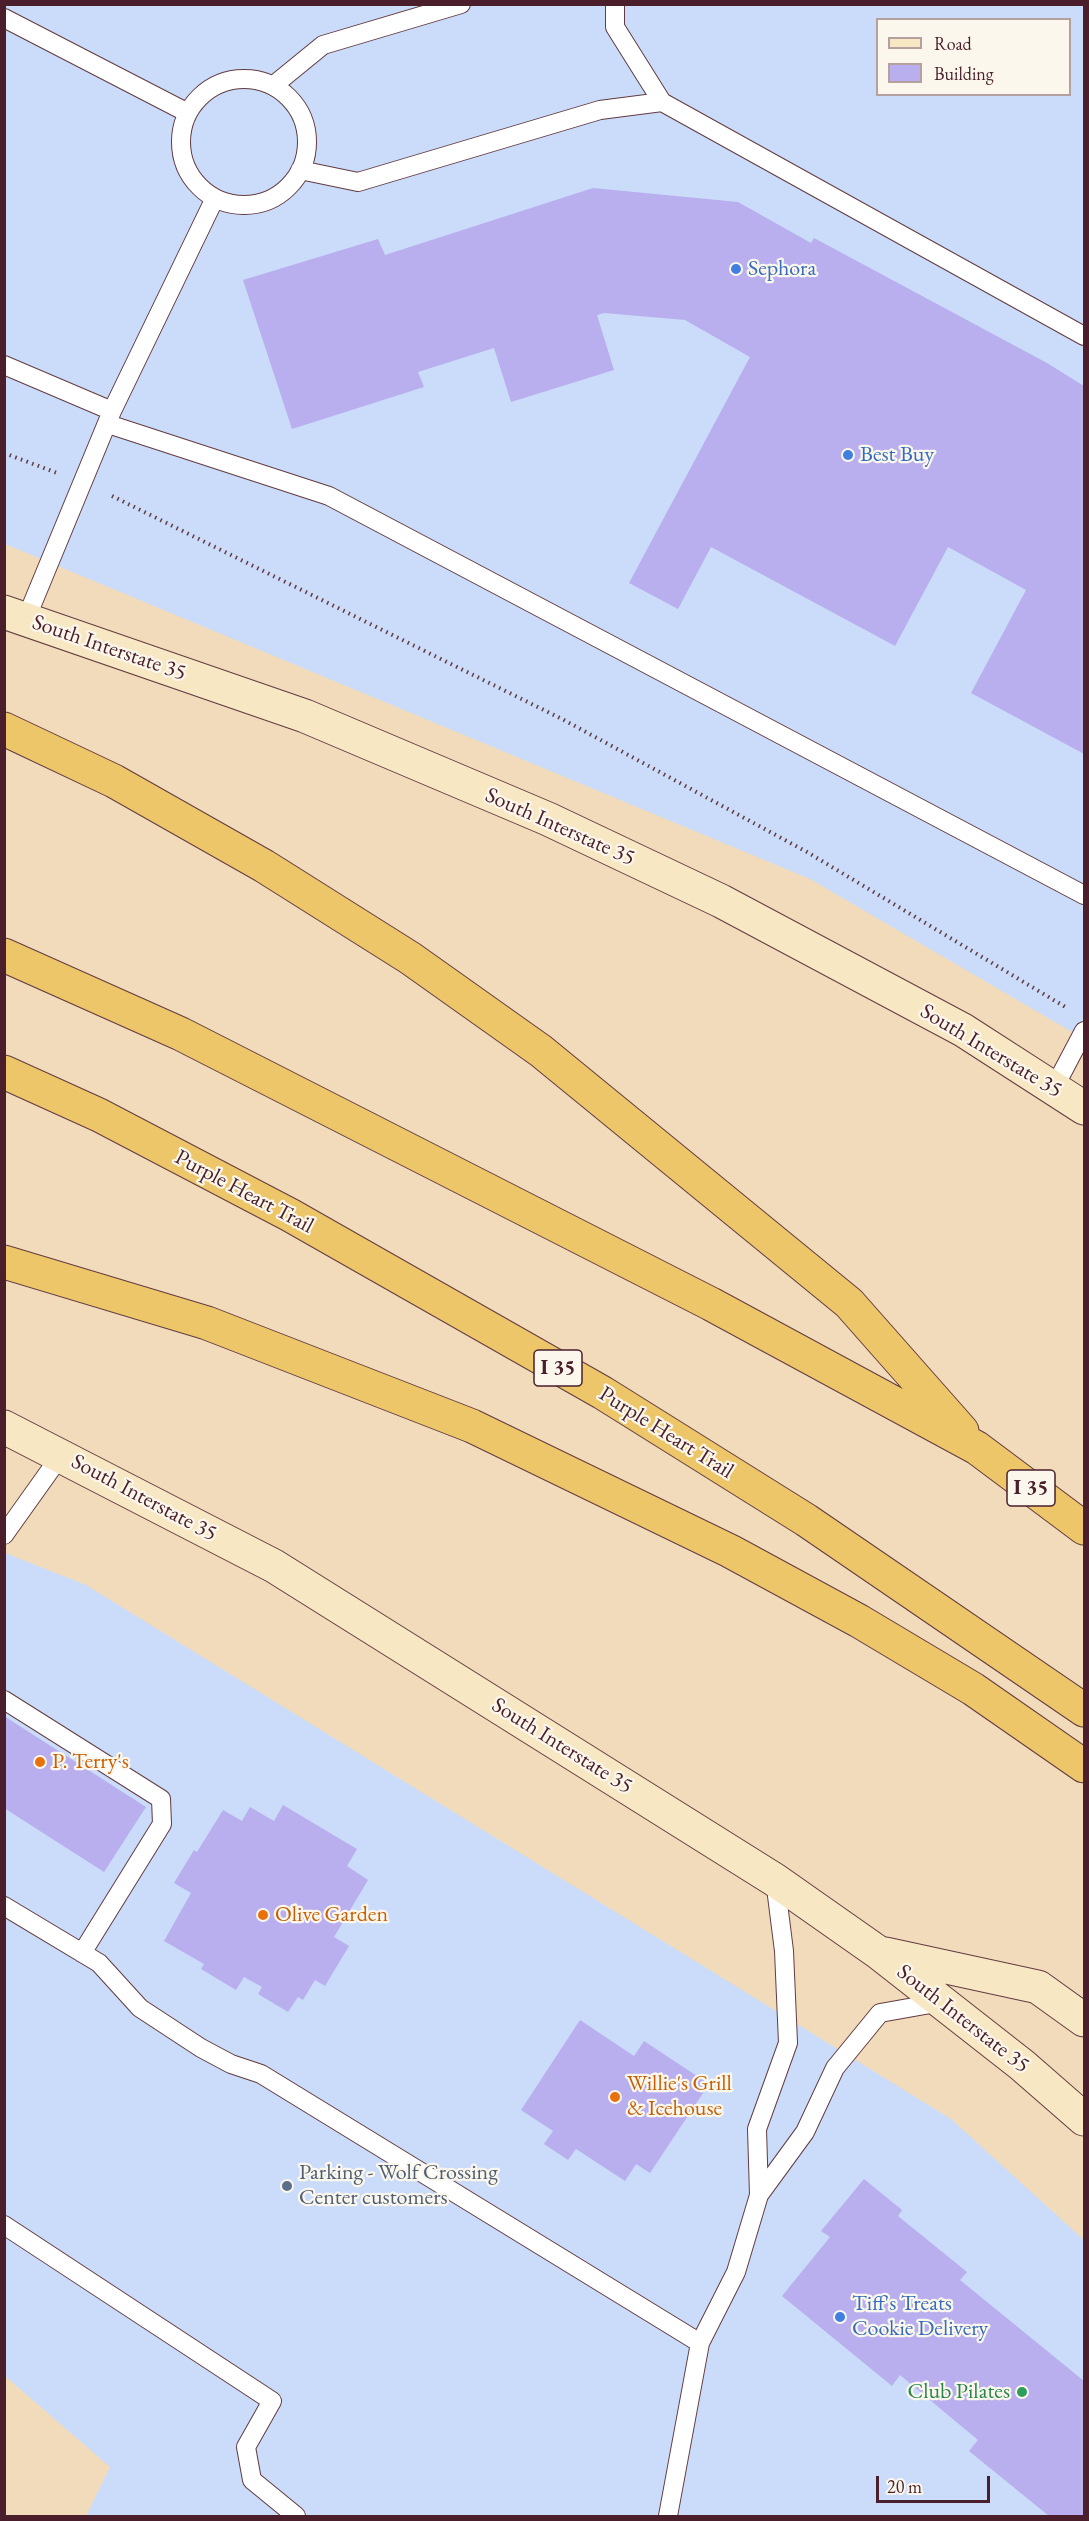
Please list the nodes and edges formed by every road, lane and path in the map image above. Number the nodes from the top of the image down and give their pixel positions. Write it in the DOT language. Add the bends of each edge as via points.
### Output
graph roads {
  1 [pos="461,4"];
  2 [pos="615,4"];
  3 [pos="4,18"];
  4 [pos="274,85"];
  5 [pos="662,102"];
  6 [pos="188,113"];
  7 [pos="300,170"];
  8 [pos="216,198"];
  9 [pos="1084,336"];
  10 [pos="4,365"];
  11 [pos="110,418"];
  12 [pos="4,453"];
  13 [pos="57,473"];
  14 [pos="112,496"];
  15 [pos="15,615"];
  16 [pos="4,729"];
  17 [pos="1084,895"];
  18 [pos="4,955"];
  19 [pos="1067,1008"];
  20 [pos="1084,1031"];
  21 [pos="4,1071"];
  22 [pos="1054,1088"];
  23 [pos="1084,1108"];
  24 [pos="4,1262"];
  25 [pos="4,1426"];
  26 [pos="977,1448"];
  27 [pos="61,1455"];
  28 [pos="1084,1528"];
  29 [pos="4,1536"];
  30 [pos="4,1700"];
  31 [pos="1084,1710"];
  32 [pos="1084,1766"];
  33 [pos="775,1880"];
  34 [pos="4,1906"];
  35 [pos="82,1953"];
  36 [pos="879,1953"];
  37 [pos="942,2002"];
  38 [pos="1084,2020"];
  39 [pos="1084,2119"];
  40 [pos="759,2195"];
  41 [pos="4,2225"];
  42 [pos="700,2343"];
  43 [pos="296,2517"];
  44 [pos="668,2517"];
  1 -- 4 [label="lane" via="323,45"];
  2 -- 5 [label="lane" via="615,27"];
  3 -- 6 [label="lane"];
  4 -- 6 [label="lane" via="255,79 216,85"];
  4 -- 7 [label="lane" via="301,113 307,132"];
  5 -- 7 [label="lane" via="600,110 358,182"];
  5 -- 9 [label="lane"];
  6 -- 8 [label="lane" via="182,142 188,170"];
  7 -- 8 [label="lane" via="289,186 273,198 254,204 234,204"];
  8 -- 11 [label="lane"];
  10 -- 11 [label="lane"];
  11 -- 15 [label="lane"];
  11 -- 17 [label="lane" via="329,496"];
  12 -- 13 [label="path"];
  14 -- 19 [label="path" via="562,719 807,852"];
  15 -- 22 [label="main road, South Interstate 35" via="305,716 548,819 742,912 963,1030"];
  16 -- 26 [label="highway" via="114,781 264,866 410,958 541,1051 849,1303"];
  18 -- 26 [label="highway, I 35" via="181,1034 711,1304"];
  20 -- 22 [label="lane"];
  21 -- 31 [label="highway, Purple Heart Trail / I 35" via="99,1115 290,1215 603,1393 806,1520"];
  22 -- 23 [label="main road, South Interstate 35"];
  24 -- 32 [label="highway" via="207,1323 472,1426 730,1551 859,1621 973,1689"];
  25 -- 27 [label="main road, South Interstate 35"];
  26 -- 28 [label="highway, I 35"];
  27 -- 29 [label="lane"];
  27 -- 33 [label="main road, South Interstate 35" via="274,1566"];
  30 -- 35 [label="lane" via="161,1799 162,1824"];
  33 -- 36 [label="main road, South Interstate 35"];
  33 -- 40 [label="lane" via="784,1951 788,2043 757,2129"];
  34 -- 35 [label="lane"];
  35 -- 42 [label="lane" via="99,1963 140,2008 201,2048 261,2074"];
  36 -- 37 [label="main road, South Interstate 35"];
  36 -- 38 [label="main road" via="1038,1987"];
  37 -- 39 [label="main road, South Interstate 35"];
  37 -- 40 [label="lane" via="880,2013 835,2068 805,2132"];
  40 -- 42 [label="lane" via="736,2272"];
  41 -- 43 [label="lane" via="272,2401 246,2447 252,2480"];
  42 -- 44 [label="lane"];
}
